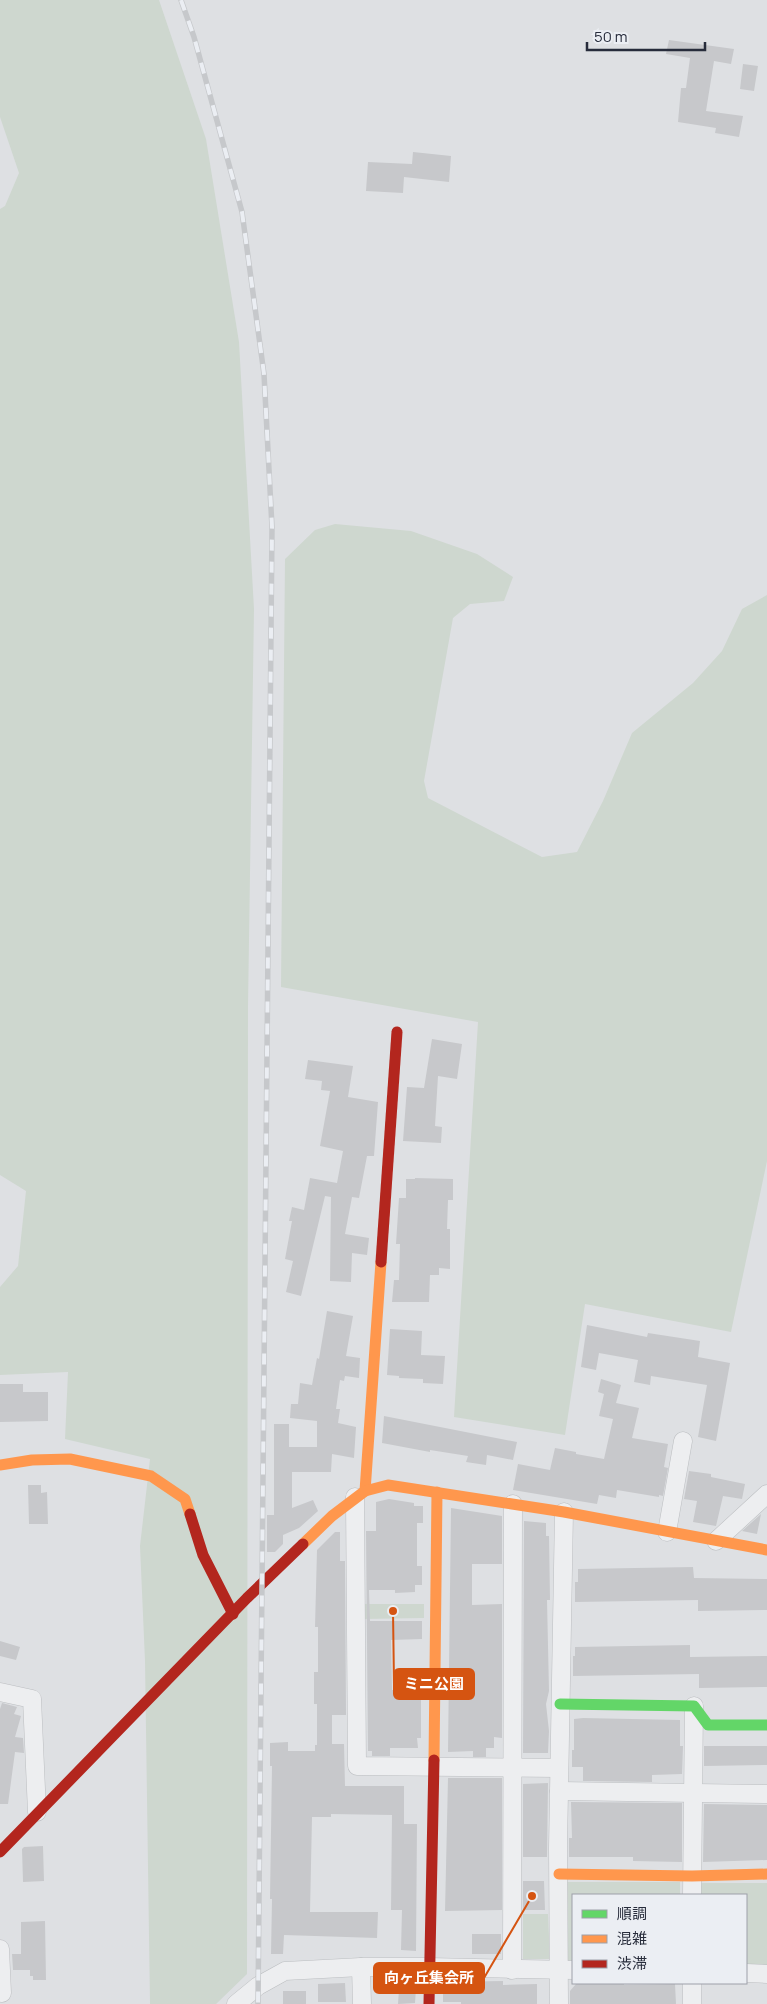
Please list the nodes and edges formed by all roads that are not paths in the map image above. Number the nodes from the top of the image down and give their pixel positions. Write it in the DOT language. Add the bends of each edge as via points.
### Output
graph roads {
  1 [pos="397,1032"];
  2 [pos="683,1442"];
  3 [pos="0,1465"];
  4 [pos="437,1492"];
  5 [pos="360,1494"];
  6 [pos="767,1494"];
  7 [pos="512,1504"];
  8 [pos="564,1512"];
  9 [pos="667,1532"];
  10 [pos="716,1541"];
  11 [pos="767,1550"];
  12 [pos="233,1614"];
  13 [pos="0,1692"];
  14 [pos="560,1704"];
  15 [pos="694,1706"];
  16 [pos="767,1725"];
  17 [pos="434,1766"];
  18 [pos="513,1767"];
  19 [pos="559,1768"];
  20 [pos="559,1791"];
  21 [pos="693,1792"];
  22 [pos="767,1794"];
  23 [pos="38,1812"];
  24 [pos="0,1852"];
  25 [pos="559,1874"];
  26 [pos="767,1874"];
  27 [pos="692,1876"];
  28 [pos="692,1894"];
  29 [pos="0,1949"];
  30 [pos="429,1967"];
  31 [pos="361,1968"];
  32 [pos="512,1970"];
  33 [pos="566,1970"];
  34 [pos="747,1973"];
  35 [pos="767,1974"];
  36 [pos="692,1984"];
  37 [pos="2,1993"];
  38 [pos="236,2004"];
  39 [pos="362,2004"];
  40 [pos="429,2004"];
  41 [pos="559,2004"];
  42 [pos="692,2004"];
  1 -- 5 [label="street"];
  2 -- 9 [label="street"];
  3 -- 12 [label="street" via="70,1459 151,1476 185,1499 203,1555"];
  4 -- 5 [label="street" via="388,1485"];
  4 -- 7 [label="street"];
  4 -- 17 [label="street"];
  5 -- 12 [label="street" via="332,1516"];
  5 -- 17 [label="street" via="357,1766"];
  6 -- 10 [label="street"];
  7 -- 8 [label="street"];
  7 -- 18 [label="street"];
  8 -- 9 [label="street"];
  8 -- 14 [label="street"];
  9 -- 10 [label="street"];
  10 -- 11 [label="street"];
  12 -- 23 [label="street"];
  13 -- 23 [label="street" via="32,1699"];
  14 -- 15 [label="street"];
  14 -- 19 [label="street"];
  15 -- 16 [label="street" via="708,1724"];
  15 -- 21 [label="street"];
  17 -- 18 [label="street"];
  17 -- 30 [label="street"];
  18 -- 19 [label="street"];
  18 -- 32 [label="street"];
  19 -- 20 [label="street"];
  20 -- 21 [label="street"];
  20 -- 25 [label="street"];
  21 -- 22 [label="street"];
  21 -- 27 [label="street"];
  23 -- 24 [label="street"];
  25 -- 27 [label="street"];
  25 -- 33 [label="street"];
  26 -- 27 [label="street"];
  27 -- 28 [label="street"];
  29 -- 37 [label="street"];
  30 -- 31 [label="street"];
  30 -- 32 [label="street"];
  30 -- 40 [label="street"];
  31 -- 38 [label="street" via="285,1971 258,1986"];
  31 -- 39 [label="street"];
  32 -- 33 [label="street"];
  33 -- 41 [label="street"];
  34 -- 35 [label="street"];
  36 -- 42 [label="street"];
}
